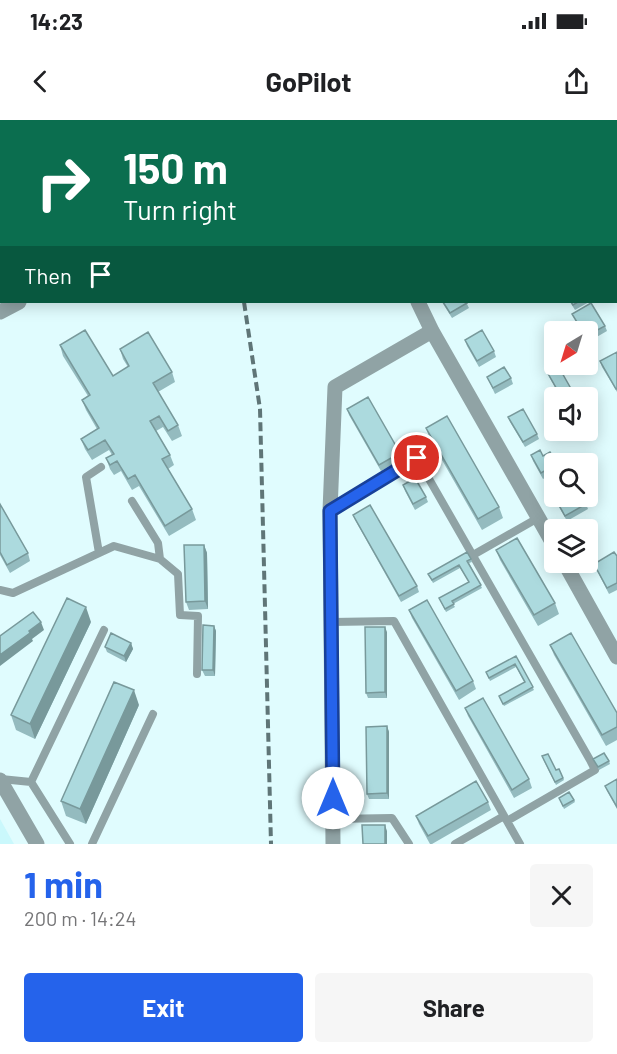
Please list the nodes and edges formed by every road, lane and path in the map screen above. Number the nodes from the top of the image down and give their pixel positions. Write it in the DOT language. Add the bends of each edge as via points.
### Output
graph roads {
  1 [pos="17,303"];
  2 [pos="418,303"];
  3 [pos="0,312"];
  4 [pos="432,331"];
  5 [pos="101,467"];
  6 [pos="132,501"];
  7 [pos="330,511"];
  8 [pos="538,518"];
  9 [pos="544,529"];
  10 [pos="99,553"];
  11 [pos="473,555"];
  12 [pos="160,559"];
  13 [pos="570,573"];
  14 [pos="0,590"];
  15 [pos="332,622"];
  16 [pos="104,630"];
  17 [pos="617,657"];
  18 [pos="197,674"];
  19 [pos="153,714"];
  20 [pos="0,780"];
  21 [pos="31,782"];
  22 [pos="505,818"];
  23 [pos="333,819"];
  24 [pos="37,844"];
  25 [pos="70,844"];
  26 [pos="92,844"];
  27 [pos="333,844"];
  28 [pos="409,844"];
  29 [pos="454,844"];
  30 [pos="520,844"];
  1 -- 3 [label="street"];
  2 -- 4 [label="street"];
  4 -- 7 [label="street" via="335,387"];
  4 -- 8 [label="street"];
  5 -- 10 [label="lane" via="86,477"];
  6 -- 12 [label="lane" via="158,543"];
  7 -- 11 [label="lane" via="417,458"];
  7 -- 15 [label="street"];
  8 -- 9 [label="street"];
  8 -- 11 [label="lane"];
  10 -- 12 [label="lane" via="114,546"];
  10 -- 14 [label="lane" via="14,593"];
  11 -- 22 [label="lane" via="595,770"];
  12 -- 18 [label="lane" via="178,574 180,615 198,616"];
  13 -- 17 [label="street"];
  15 -- 22 [label="lane" via="394,621"];
  15 -- 23 [label="street"];
  16 -- 21 [label="lane"];
  19 -- 26 [label="lane"];
  20 -- 21 [label="lane"];
  20 -- 24 [label="street"];
  21 -- 25 [label="lane"];
  22 -- 29 [label="lane"];
  22 -- 30 [label="lane"];
  23 -- 27 [label="street"];
  23 -- 28 [label="lane" via="392,819"];
}
